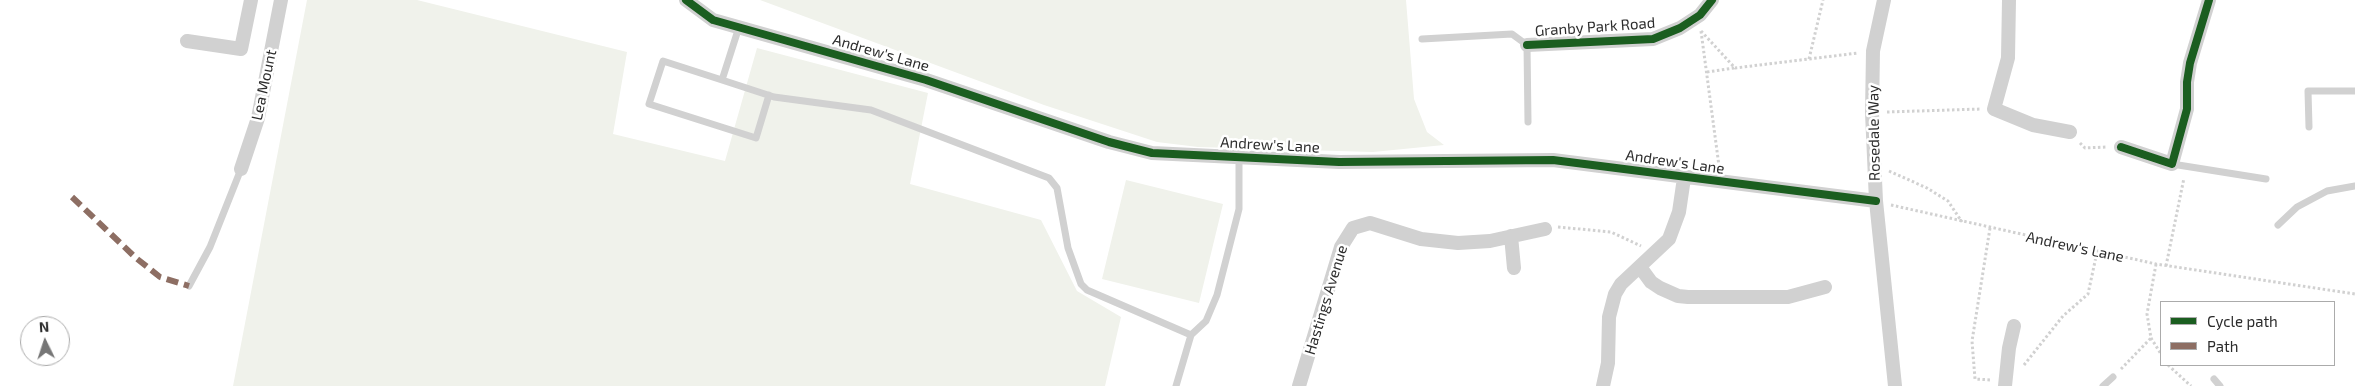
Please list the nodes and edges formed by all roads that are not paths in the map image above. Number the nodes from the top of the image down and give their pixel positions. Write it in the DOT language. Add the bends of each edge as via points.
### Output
graph roads {
  1 [pos="251,0"];
  2 [pos="281,0"];
  3 [pos="686,0"];
  4 [pos="1712,0"];
  5 [pos="1884,0"];
  6 [pos="2009,0"];
  7 [pos="2209,0"];
  8 [pos="738,27"];
  9 [pos="1422,39"];
  10 [pos="187,41"];
  11 [pos="1527,45"];
  12 [pos="722,80"];
  13 [pos="2355,91"];
  14 [pos="769,95"];
  15 [pos="1528,122"];
  16 [pos="2309,127"];
  17 [pos="2070,132"];
  18 [pos="2121,147"];
  19 [pos="1240,157"];
  20 [pos="2172,164"];
  21 [pos="241,169"];
  22 [pos="1684,178"];
  23 [pos="2266,178"];
  24 [pos="2355,186"];
  25 [pos="1876,201"];
  26 [pos="2278,225"];
  27 [pos="1545,230"];
  28 [pos="1511,236"];
  29 [pos="1640,267"];
  30 [pos="1514,268"];
  31 [pos="189,286"];
  32 [pos="1825,287"];
  33 [pos="2014,326"];
  34 [pos="1192,335"];
  35 [pos="2113,377"];
  36 [pos="2214,379"];
  37 [pos="2005,383"];
  38 [pos="1176,386"];
  39 [pos="1299,386"];
  40 [pos="1603,386"];
  41 [pos="1895,386"];
  42 [pos="2103,386"];
  43 [pos="2220,386"];
  1 -- 10 [label="street" via="241,49"];
  2 -- 21 [label="street, Lea Mount" via="258,118"];
  3 -- 8 [label="street, Andrew's Lane" via="713,20"];
  4 -- 11 [label="street, Granby Park Road" via="1700,15 1674,31 1653,38"];
  5 -- 25 [label="street, Rosedale Way" via="1873,51"];
  6 -- 17 [label="street" via="2008,58 1994,109 2032,125"];
  7 -- 20 [label="street" via="2190,64 2187,109"];
  8 -- 12 [label="lane"];
  8 -- 19 [label="street, Andrew's Lane" via="926,80 1109,142 1152,153"];
  9 -- 11 [label="lane" via="1512,34"];
  11 -- 15 [label="lane"];
  12 -- 14 [label="lane"];
  12 -- 14 [label="lane" via="663,62 649,104 756,138"];
  13 -- 16 [label="lane" via="2308,91"];
  14 -- 34 [label="lane" via="871,110 1049,178 1057,188 1068,248 1081,284 1087,290"];
  18 -- 20 [label="street"];
  19 -- 22 [label="street, Andrew's Lane" via="1339,162 1553,160"];
  19 -- 34 [label="lane" via="1239,209 1217,295 1206,321"];
  20 -- 23 [label="lane"];
  21 -- 31 [label="lane" via="210,247"];
  22 -- 25 [label="street, Andrew's Lane"];
  22 -- 29 [label="street" via="1676,226 1669,239"];
  24 -- 26 [label="lane" via="2327,191 2296,207"];
  25 -- 41 [label="street, Rosedale Way"];
  27 -- 28 [label="street, Hastings Avenue"];
  28 -- 30 [label="street"];
  28 -- 39 [label="street, Hastings Avenue" via="1458,244 1421,238 1370,223 1353,228 1341,246"];
  29 -- 32 [label="street" via="1652,282 1678,296 1788,298"];
  29 -- 40 [label="street" via="1621,284 1612,304"];
  33 -- 37 [label="street"];
  34 -- 38 [label="lane"];
  35 -- 42 [label="lane"];
  36 -- 43 [label="lane"];
}
